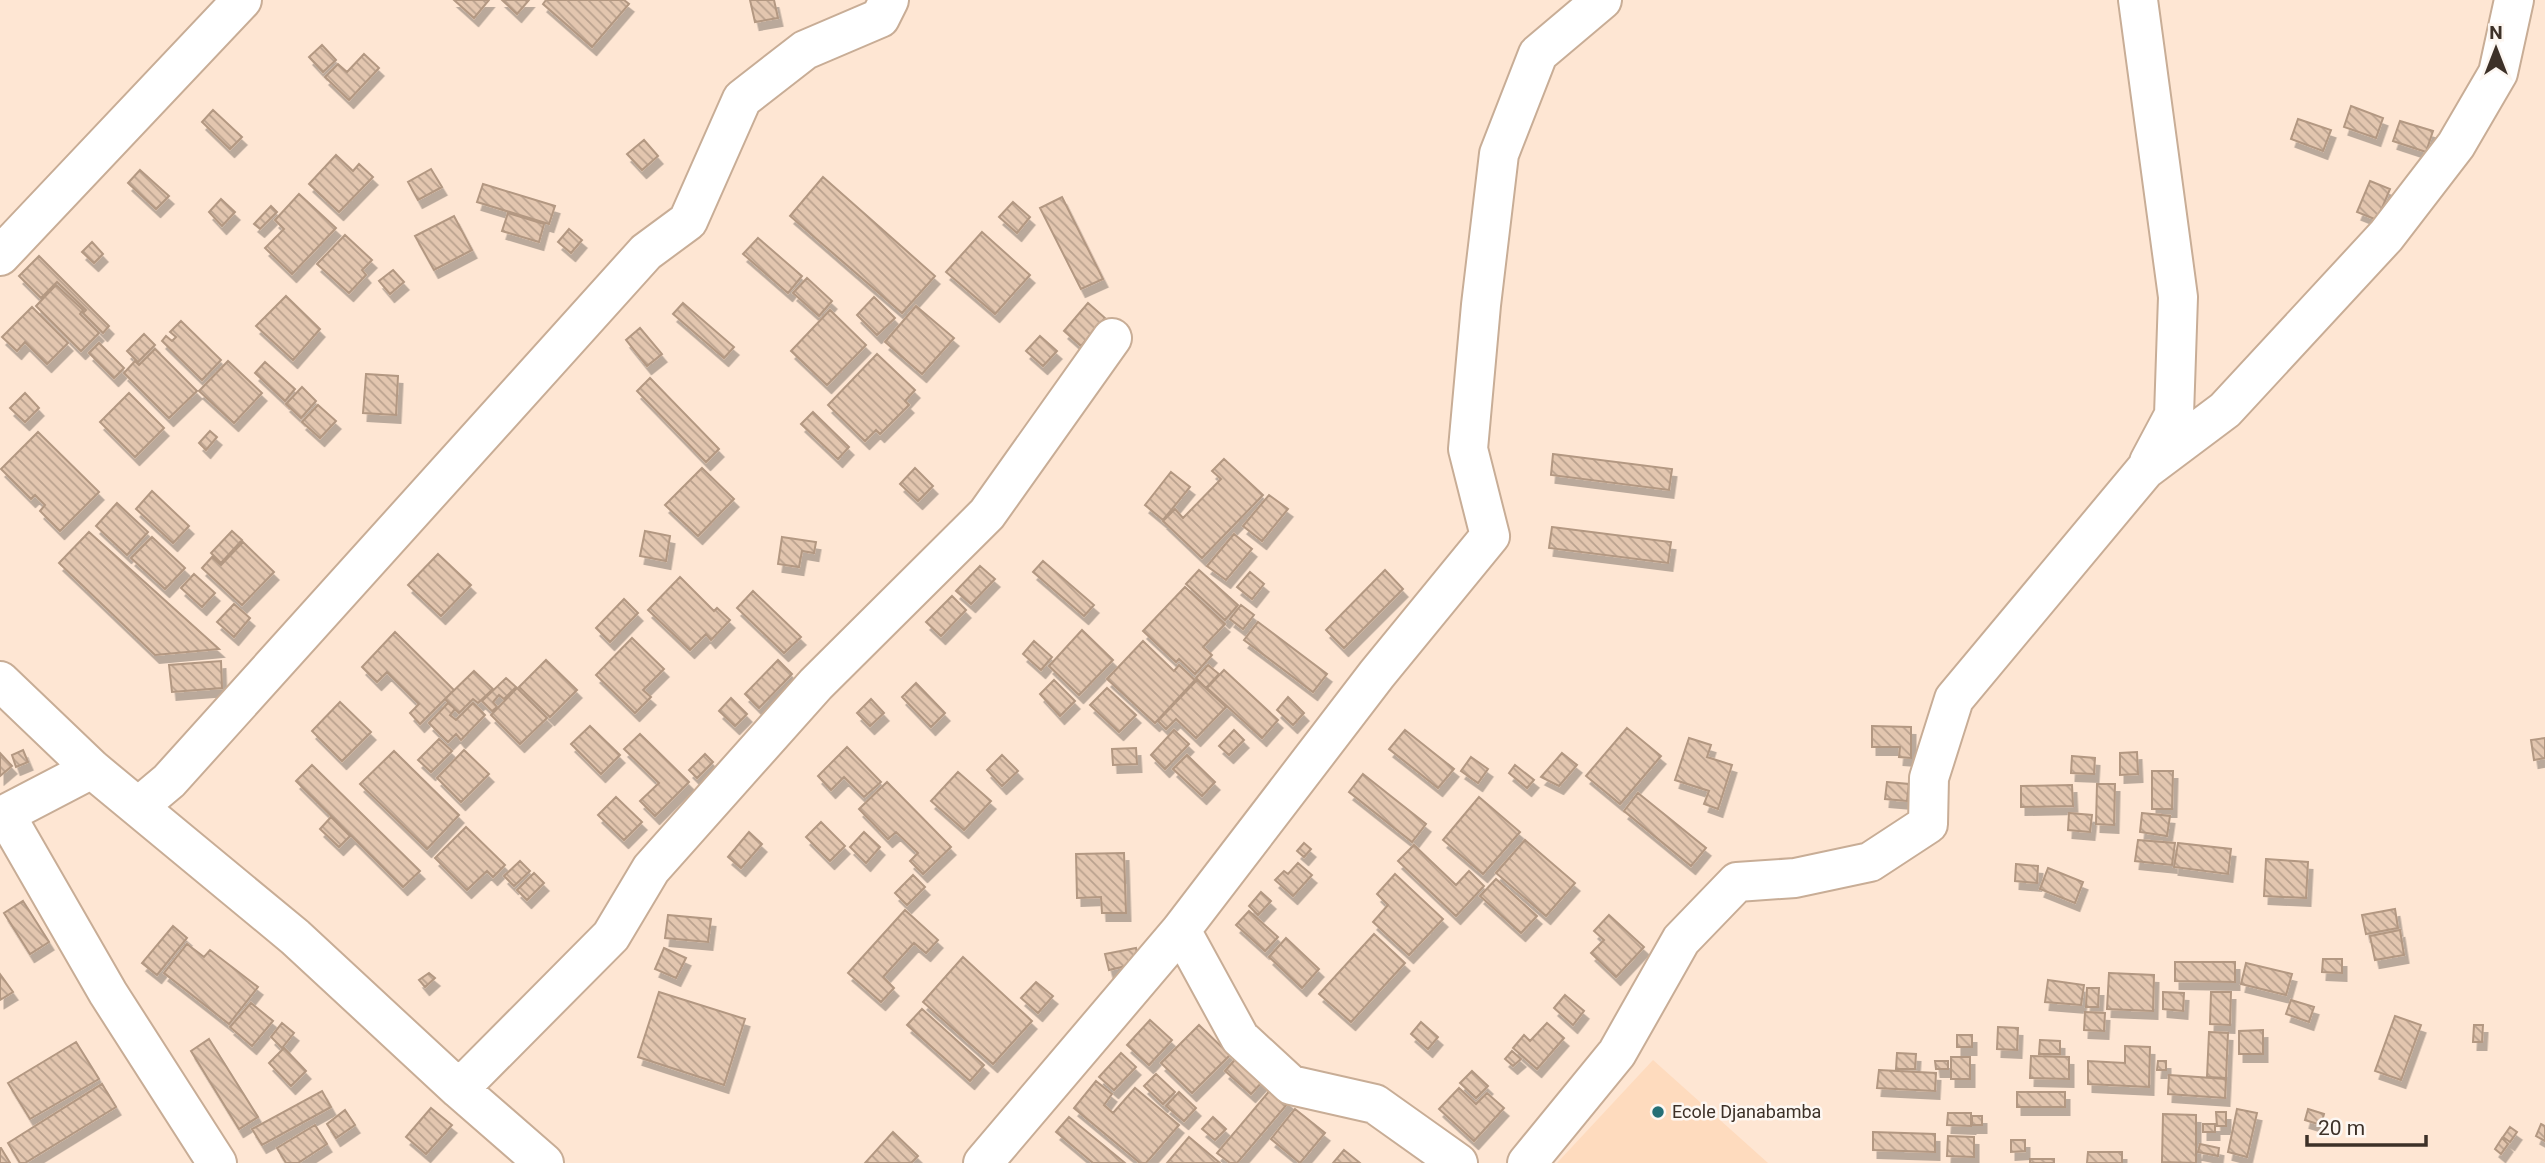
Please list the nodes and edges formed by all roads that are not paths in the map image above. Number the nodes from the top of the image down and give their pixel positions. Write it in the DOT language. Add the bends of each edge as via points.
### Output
graph roads {
  1 [pos="242,0"];
  2 [pos="889,0"];
  3 [pos="1602,0"];
  4 [pos="2138,0"];
  5 [pos="2514,0"];
  6 [pos="1,244"];
  7 [pos="1112,338"];
  8 [pos="2145,470"];
  9 [pos="0,681"];
  10 [pos="92,769"];
  11 [pos="138,807"];
  12 [pos="3,816"];
  13 [pos="1181,930"];
  14 [pos="459,1089"];
  15 [pos="216,1163"];
  16 [pos="544,1163"];
  17 [pos="983,1163"];
  18 [pos="1458,1163"];
  19 [pos="1527,1163"];
  1 -- 6 [label="street"];
  2 -- 11 [label="street" via="880,18 805,50 742,99 688,221 646,252 178,771"];
  3 -- 13 [label="street" via="1538,54 1499,154 1468,449 1490,536 1377,674"];
  4 -- 8 [label="street" via="2178,297 2174,415"];
  5 -- 8 [label="street" via="2498,73 2456,145 2386,236 2225,411"];
  7 -- 14 [label="street" via="987,514 816,684 651,869 611,936"];
  8 -- 19 [label="street" via="1954,699 1929,778 1927,824 1870,862 1795,878 1737,882 1681,940 1617,1053"];
  9 -- 10 [label="street"];
  10 -- 11 [label="street"];
  10 -- 12 [label="street"];
  11 -- 14 [label="street" via="295,937"];
  12 -- 15 [label="street"];
  13 -- 17 [label="street"];
  13 -- 18 [label="street" via="1240,1038 1292,1085 1375,1104"];
  14 -- 16 [label="street"];
}
